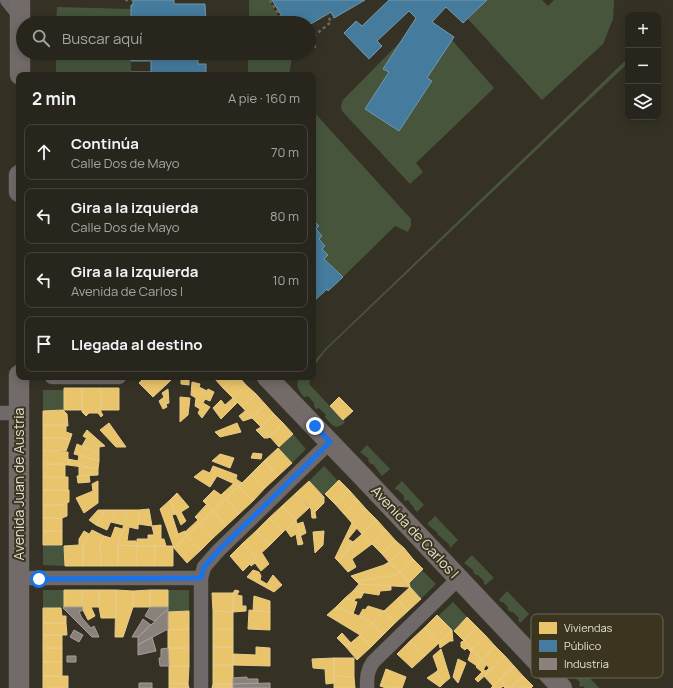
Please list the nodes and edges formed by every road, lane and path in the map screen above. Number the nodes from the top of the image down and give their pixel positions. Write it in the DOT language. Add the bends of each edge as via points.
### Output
graph roads {
  1 [pos="7,0"];
  2 [pos="124,0"];
  3 [pos="133,0"];
  4 [pos="270,0"];
  5 [pos="20,8"];
  6 [pos="327,14"];
  7 [pos="280,16"];
  8 [pos="316,34"];
  9 [pos="20,60"];
  10 [pos="20,72"];
  11 [pos="18,380"];
  12 [pos="270,380"];
  13 [pos="10,413"];
  14 [pos="330,442"];
  15 [pos="19,578"];
  16 [pos="201,578"];
  17 [pos="459,578"];
  18 [pos="531,655"];
  19 [pos="553,678"];
  20 [pos="20,688"];
  21 [pos="201,688"];
  22 [pos="367,688"];
  23 [pos="562,688"];
  1 -- 5 [label="street"];
  2 -- 3 [label="path"];
  4 -- 7 [label="path"];
  6 -- 8 [label="path" via="331,22"];
  9 -- 10 [label="main road"];
  11 -- 13 [label="main road, Avenida Juan de Austria"];
  12 -- 14 [label="main road, Avenida de Carlos I"];
  13 -- 15 [label="main road, Avenida Juan de Austria"];
  14 -- 16 [label="street" via="218,551 204,567"];
  14 -- 17 [label="main road, Avenida de Carlos I"];
  15 -- 16 [label="street"];
  15 -- 20 [label="main road, Avenida Juan de Austria"];
  16 -- 21 [label="street"];
  17 -- 18 [label="main road, Avenida de Carlos I"];
  17 -- 22 [label="street" via="373,662 368,669"];
  19 -- 23 [label="main road, Avenida de Carlos I"];
}
